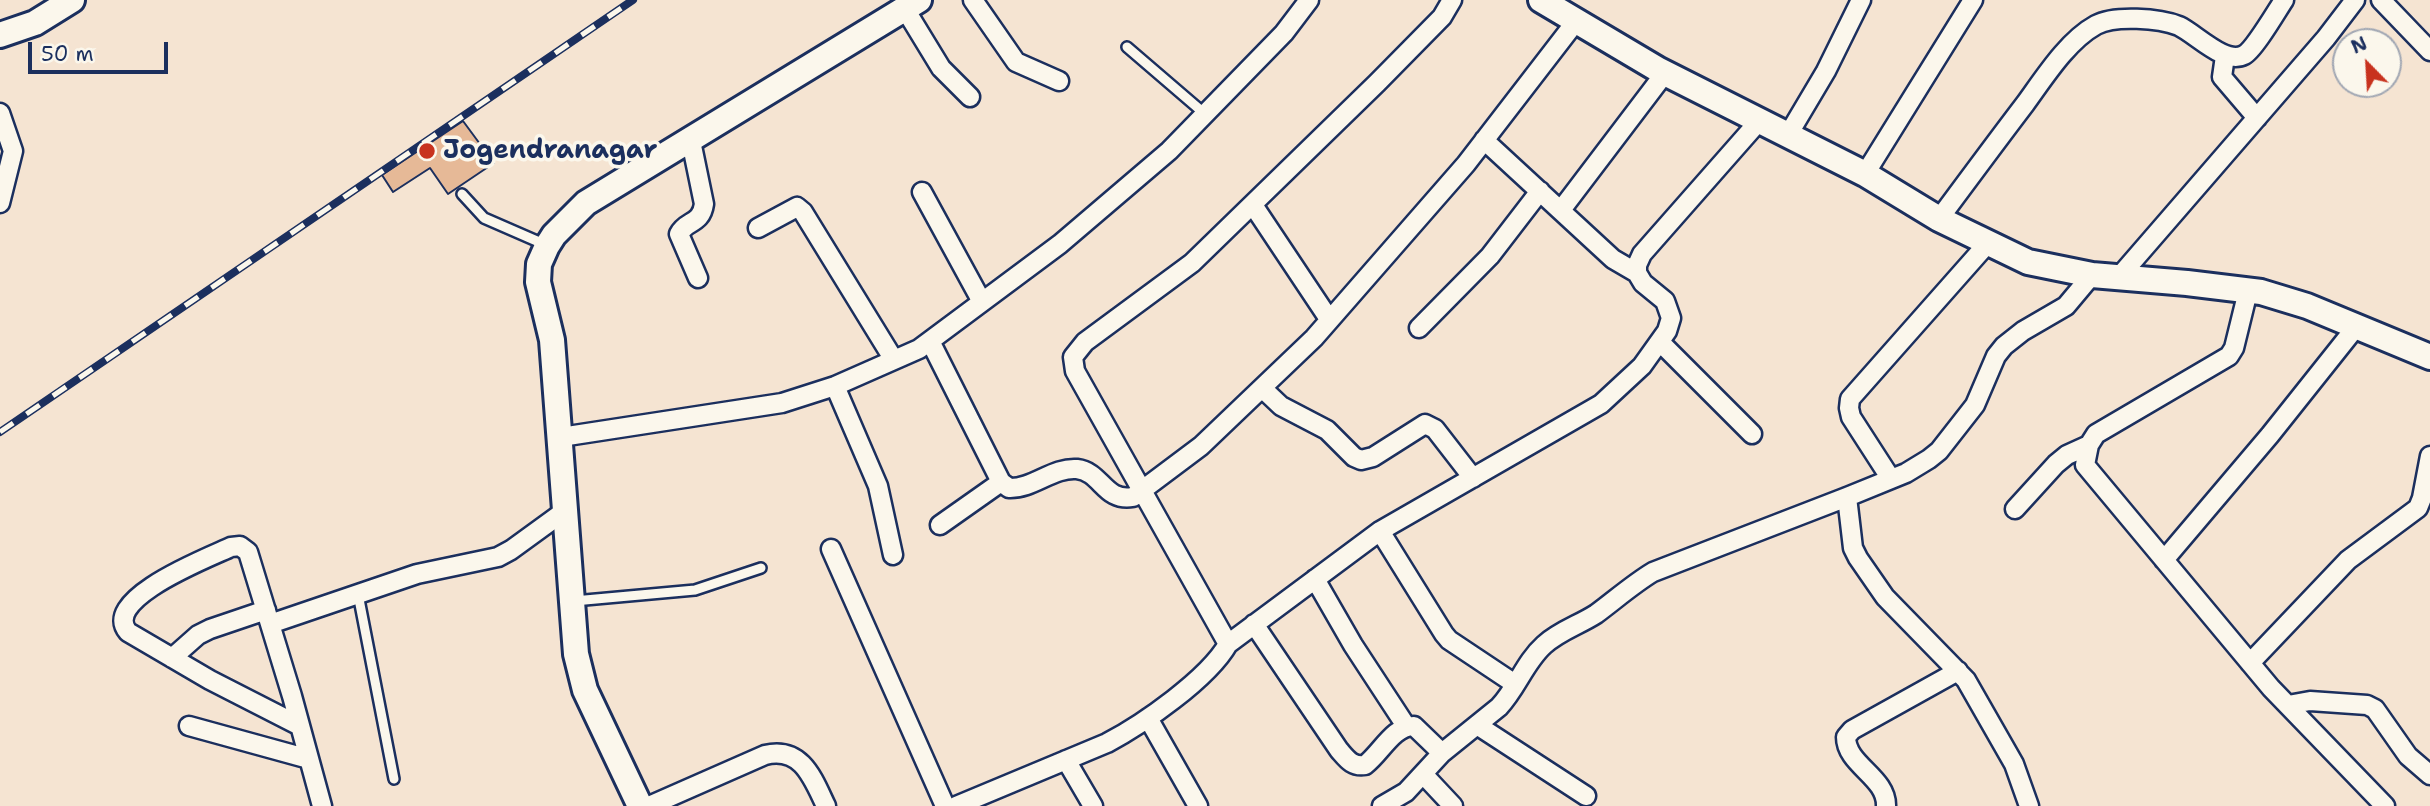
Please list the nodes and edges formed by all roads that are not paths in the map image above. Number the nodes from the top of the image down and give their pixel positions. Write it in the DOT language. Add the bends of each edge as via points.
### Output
graph roads {
  1 [pos="72,0"];
  2 [pos="973,0"];
  3 [pos="1309,0"];
  4 [pos="1452,0"];
  5 [pos="1541,0"];
  6 [pos="1861,0"];
  7 [pos="1973,0"];
  8 [pos="2284,0"];
  9 [pos="2381,0"];
  10 [pos="2353,1"];
  11 [pos="912,4"];
  12 [pos="48,7"];
  13 [pos="1574,11"];
  14 [pos="0,35"];
  15 [pos="1127,47"];
  16 [pos="2430,51"];
  17 [pos="2225,56"];
  18 [pos="1665,73"];
  19 [pos="1059,81"];
  20 [pos="970,97"];
  21 [pos="0,113"];
  22 [pos="1205,114"];
  23 [pos="2257,118"];
  24 [pos="1760,120"];
  25 [pos="1788,135"];
  26 [pos="1484,140"];
  27 [pos="691,141"];
  28 [pos="1865,174"];
  29 [pos="1540,191"];
  30 [pos="922,192"];
  31 [pos="462,194"];
  32 [pos="0,203"];
  33 [pos="1253,205"];
  34 [pos="1561,210"];
  35 [pos="1939,219"];
  36 [pos="758,228"];
  37 [pos="1988,243"];
  38 [pos="547,246"];
  39 [pos="1637,273"];
  40 [pos="2092,275"];
  41 [pos="2119,277"];
  42 [pos="698,278"];
  43 [pos="2248,291"];
  44 [pos="982,302"];
  45 [pos="1329,319"];
  46 [pos="2356,327"];
  47 [pos="1419,328"];
  48 [pos="930,341"];
  49 [pos="1660,342"];
  50 [pos="2430,357"];
  51 [pos="894,360"];
  52 [pos="835,386"];
  53 [pos="1262,388"];
  54 [pos="1752,434"];
  55 [pos="561,438"];
  56 [pos="2089,445"];
  57 [pos="2430,456"];
  58 [pos="1473,478"];
  59 [pos="1891,479"];
  60 [pos="1001,482"];
  61 [pos="1142,491"];
  62 [pos="1847,497"];
  63 [pos="2015,509"];
  64 [pos="566,510"];
  65 [pos="940,525"];
  66 [pos="1380,531"];
  67 [pos="831,549"];
  68 [pos="893,555"];
  69 [pos="2164,560"];
  70 [pos="761,568"];
  71 [pos="1315,579"];
  72 [pos="358,594"];
  73 [pos="572,601"];
  74 [pos="268,617"];
  75 [pos="1254,624"];
  76 [pos="1228,644"];
  77 [pos="172,658"];
  78 [pos="2250,663"];
  79 [pos="1958,671"];
  80 [pos="1516,684"];
  81 [pos="2288,705"];
  82 [pos="1147,718"];
  83 [pos="1477,725"];
  84 [pos="189,726"];
  85 [pos="300,726"];
  86 [pos="1406,726"];
  87 [pos="1442,753"];
  88 [pos="309,759"];
  89 [pos="1066,760"];
  90 [pos="1423,774"];
  91 [pos="2430,775"];
  92 [pos="394,779"];
  93 [pos="1586,796"];
  94 [pos="322,806"];
  95 [pos="640,806"];
  96 [pos="649,806"];
  97 [pos="826,806"];
  98 [pos="945,806"];
  99 [pos="956,806"];
  100 [pos="1093,806"];
  101 [pos="1198,806"];
  102 [pos="1382,806"];
  103 [pos="1453,806"];
  104 [pos="1886,806"];
  105 [pos="2029,806"];
  106 [pos="2385,806"];
  1 -- 12 [label="street"];
  2 -- 19 [label="street" via="1016,62"];
  3 -- 22 [label="street" via="1284,33"];
  4 -- 33 [label="street" via="1430,29"];
  5 -- 13 [label="street"];
  6 -- 25 [label="street"];
  7 -- 28 [label="street"];
  8 -- 17 [label="street" via="2246,55"];
  9 -- 16 [label="street"];
  10 -- 23 [label="street"];
  11 -- 20 [label="street" via="941,68"];
  11 -- 27 [label="street"];
  12 -- 14 [label="street" via="35,23"];
  13 -- 18 [label="street"];
  13 -- 26 [label="street"];
  15 -- 22 [label="lane"];
  17 -- 23 [label="street" via="2222,77"];
  17 -- 35 [label="street" via="2171,23 2123,18 2094,26 2058,60"];
  18 -- 24 [label="street"];
  18 -- 34 [label="street"];
  21 -- 32 [label="street" via="13,151"];
  22 -- 44 [label="street" via="1169,151 1060,244"];
  23 -- 41 [label="street"];
  24 -- 25 [label="street"];
  24 -- 39 [label="street" via="1642,254"];
  25 -- 28 [label="street"];
  26 -- 29 [label="street"];
  26 -- 45 [label="street"];
  27 -- 38 [label="street" via="586,203"];
  27 -- 42 [label="street" via="703,213 679,234"];
  28 -- 35 [label="street"];
  29 -- 34 [label="street"];
  29 -- 47 [label="street" via="1490,256"];
  30 -- 44 [label="street"];
  31 -- 38 [label="lane" via="484,218"];
  33 -- 45 [label="street"];
  33 -- 61 [label="street" via="1192,263 1085,342 1073,357 1075,371"];
  34 -- 39 [label="street" via="1613,259"];
  35 -- 37 [label="street"];
  36 -- 51 [label="street" via="790,209 797,207 803,212"];
  37 -- 40 [label="street" via="2028,262"];
  37 -- 59 [label="street" via="1850,399 1851,417"];
  38 -- 55 [label="street" via="538,282 552,340"];
  39 -- 49 [label="street" via="1669,309 1671,318"];
  40 -- 41 [label="street"];
  40 -- 59 [label="street" via="2066,306 2004,346 1975,405 1939,451"];
  41 -- 43 [label="street"];
  43 -- 46 [label="street" via="2307,306"];
  43 -- 56 [label="street" via="2229,356 2107,426"];
  44 -- 48 [label="street"];
  45 -- 53 [label="street"];
  46 -- 50 [label="street"];
  46 -- 69 [label="street"];
  48 -- 51 [label="street"];
  48 -- 60 [label="street"];
  49 -- 54 [label="street"];
  49 -- 58 [label="street" via="1642,366 1601,404"];
  51 -- 52 [label="street"];
  52 -- 55 [label="street" via="782,403"];
  52 -- 68 [label="street" via="878,486"];
  53 -- 58 [label="street" via="1281,406 1327,430 1361,460 1425,424 1435,429"];
  53 -- 61 [label="street" via="1201,446"];
  55 -- 64 [label="street"];
  56 -- 63 [label="street" via="2067,455"];
  56 -- 69 [label="street" via="2085,465 2090,473"];
  57 -- 78 [label="street" via="2418,508 2348,560"];
  58 -- 66 [label="street"];
  59 -- 62 [label="street"];
  60 -- 61 [label="street" via="1016,488 1077,469 1115,497 1133,497"];
  60 -- 65 [label="street"];
  61 -- 76 [label="street"];
  62 -- 79 [label="street" via="1858,558 1885,597"];
  62 -- 80 [label="street" via="1653,572 1545,644"];
  64 -- 72 [label="street" via="498,557 417,574"];
  64 -- 73 [label="street"];
  66 -- 71 [label="street"];
  66 -- 80 [label="street" via="1449,640"];
  67 -- 98 [label="street"];
  69 -- 78 [label="street"];
  70 -- 73 [label="lane" via="695,590"];
  71 -- 75 [label="street"];
  71 -- 86 [label="street"];
  72 -- 74 [label="street"];
  72 -- 92 [label="lane"];
  73 -- 95 [label="street" via="576,654 585,690"];
  74 -- 77 [label="street" via="210,629"];
  74 -- 77 [label="street" via="248,552 231,547 148,587 125,614 123,626 128,632"];
  74 -- 85 [label="street"];
  75 -- 76 [label="street"];
  75 -- 86 [label="street" via="1351,763 1365,765"];
  76 -- 82 [label="street" via="1221,656"];
  77 -- 85 [label="street"];
  78 -- 81 [label="street"];
  79 -- 104 [label="street" via="1846,737 1849,751 1884,791"];
  79 -- 105 [label="street" via="2014,764"];
  80 -- 83 [label="street" via="1499,707"];
  81 -- 91 [label="street" via="2310,701 2367,705 2375,709 2408,756"];
  81 -- 106 [label="street"];
  82 -- 89 [label="street" via="1107,743"];
  82 -- 101 [label="street"];
  83 -- 87 [label="street"];
  83 -- 93 [label="street"];
  84 -- 88 [label="street"];
  85 -- 88 [label="street"];
  86 -- 87 [label="street" via="1414,726"];
  87 -- 90 [label="street"];
  88 -- 94 [label="street"];
  89 -- 99 [label="street"];
  89 -- 100 [label="street"];
  90 -- 102 [label="street" via="1406,792"];
  90 -- 103 [label="street"];
  96 -- 97 [label="street" via="778,752 802,764"];
}
